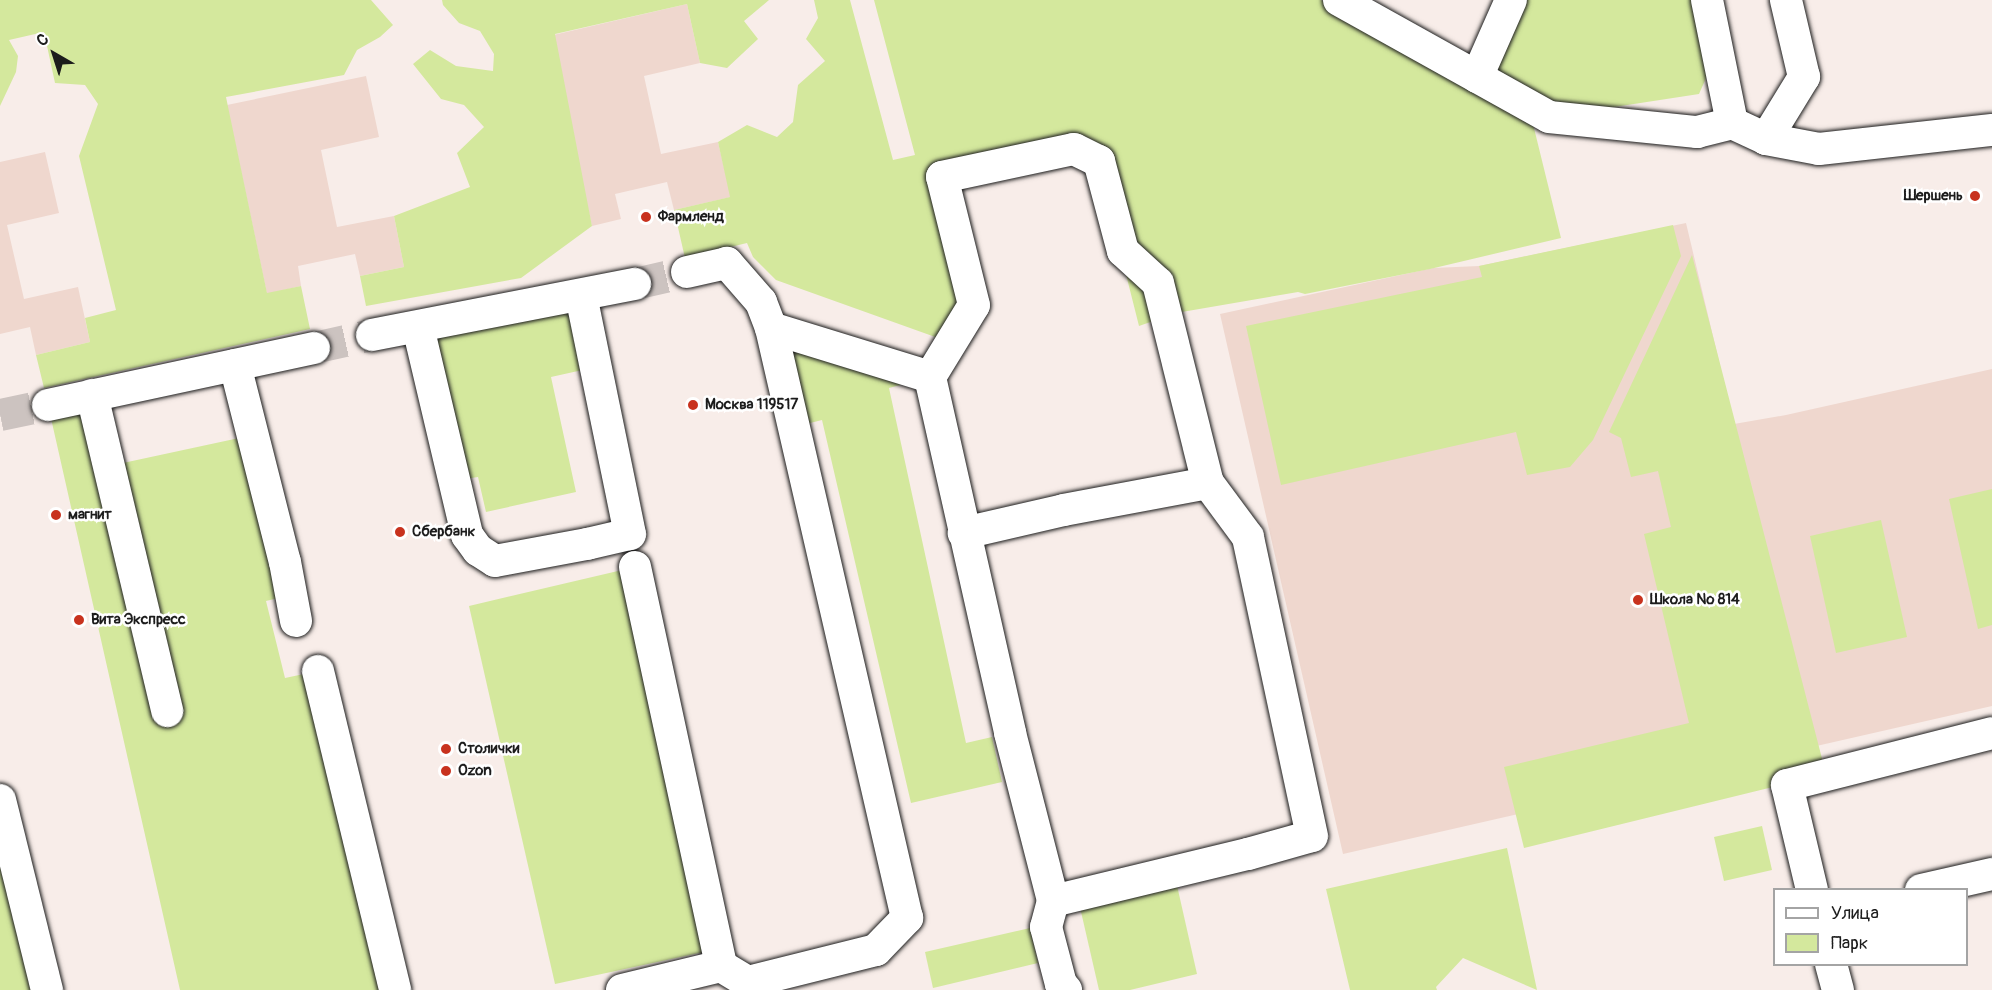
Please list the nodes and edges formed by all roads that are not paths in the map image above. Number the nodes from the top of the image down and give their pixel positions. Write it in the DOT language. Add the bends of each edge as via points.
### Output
graph roads {
  1 [pos="1339,0"];
  2 [pos="1511,0"];
  3 [pos="1707,0"];
  4 [pos="1786,0"];
  5 [pos="1477,77"];
  6 [pos="1732,123"];
  7 [pos="1992,130"];
  8 [pos="1766,139"];
  9 [pos="687,272"];
  10 [pos="635,284"];
  11 [pos="581,296"];
  12 [pos="418,327"];
  13 [pos="771,327"];
  14 [pos="372,335"];
  15 [pos="314,348"];
  16 [pos="235,365"];
  17 [pos="930,377"];
  18 [pos="92,395"];
  19 [pos="48,405"];
  20 [pos="1208,483"];
  21 [pos="964,533"];
  22 [pos="635,567"];
  23 [pos="296,621"];
  24 [pos="318,671"];
  25 [pos="167,711"];
  26 [pos="1992,733"];
  27 [pos="0,800"];
  28 [pos="1992,874"];
  29 [pos="1812,888"];
  30 [pos="1930,888"];
  31 [pos="1053,902"];
  32 [pos="721,966"];
  33 [pos="1832,966"];
  34 [pos="749,986"];
  35 [pos="47,990"];
  36 [pos="395,990"];
  37 [pos="622,990"];
  38 [pos="1066,990"];
  39 [pos="1838,990"];
  1 -- 5 [label="lane"];
  2 -- 5 [label="lane"];
  3 -- 6 [label="lane"];
  4 -- 8 [label="lane" via="1804,77"];
  5 -- 6 [label="lane" via="1549,117 1697,132"];
  6 -- 8 [label="lane"];
  7 -- 8 [label="lane" via="1819,149"];
  9 -- 13 [label="lane" via="727,263 761,302"];
  10 -- 11 [label="lane"];
  11 -- 12 [label="lane"];
  11 -- 12 [label="lane" via="630,534 587,544 495,561 478,550 467,536"];
  12 -- 14 [label="lane"];
  13 -- 17 [label="lane"];
  13 -- 34 [label="lane" via="907,918 876,950"];
  15 -- 16 [label="lane"];
  16 -- 18 [label="lane"];
  16 -- 23 [label="lane" via="285,561"];
  17 -- 20 [label="lane" via="974,305 942,177 1074,149 1099,161 1123,251 1158,283"];
  17 -- 21 [label="lane"];
  18 -- 19 [label="lane"];
  18 -- 25 [label="lane"];
  20 -- 21 [label="lane"];
  20 -- 31 [label="lane" via="1248,537 1312,836"];
  21 -- 31 [label="lane"];
  22 -- 32 [label="lane"];
  24 -- 36 [label="lane"];
  26 -- 29 [label="lane" via="1787,785"];
  27 -- 35 [label="lane"];
  28 -- 30 [label="lane"];
  31 -- 38 [label="lane" via="1046,927"];
  32 -- 34 [label="lane"];
  32 -- 37 [label="lane"];
  33 -- 39 [label="lane"];
}
